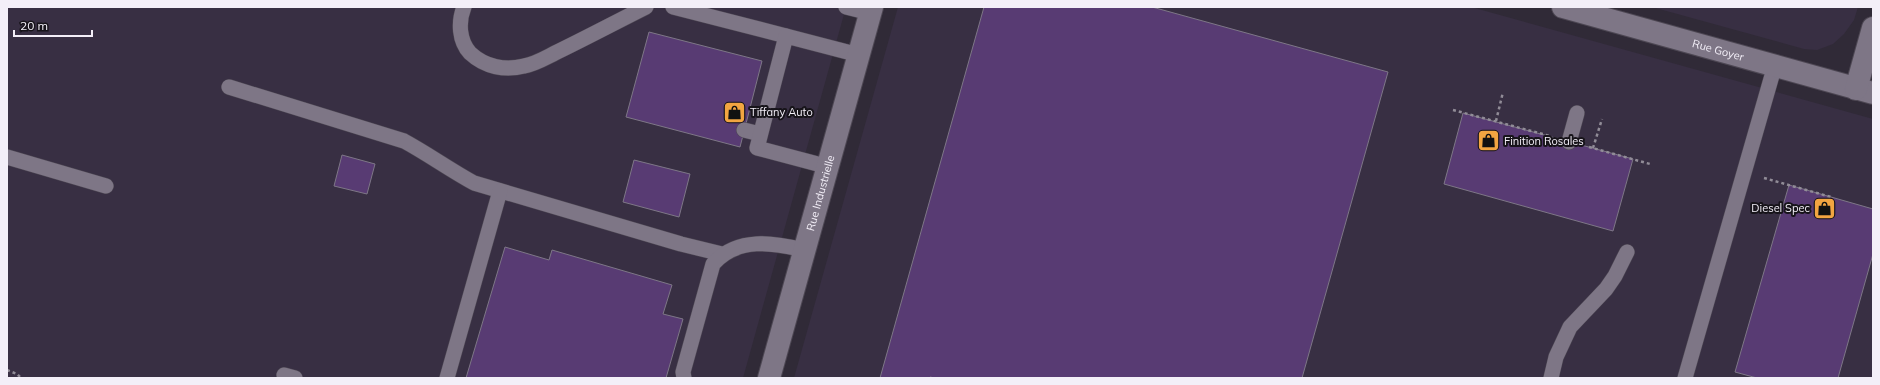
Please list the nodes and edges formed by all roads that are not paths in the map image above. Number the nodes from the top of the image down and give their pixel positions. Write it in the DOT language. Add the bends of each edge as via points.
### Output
graph roads {
  1 [pos="464,7"];
  2 [pos="646,7"];
  3 [pos="673,7"];
  4 [pos="846,7"];
  5 [pos="1563,7"];
  6 [pos="871,10"];
  7 [pos="1873,28"];
  8 [pos="786,36"];
  9 [pos="859,55"];
  10 [pos="1775,66"];
  11 [pos="229,87"];
  12 [pos="1864,91"];
  13 [pos="1577,113"];
  14 [pos="744,130"];
  15 [pos="760,134"];
  16 [pos="1569,142"];
  17 [pos="7,157"];
  18 [pos="828,167"];
  19 [pos="106,186"];
  20 [pos="500,191"];
  21 [pos="805,250"];
  22 [pos="1627,252"];
  23 [pos="722,254"];
  24 [pos="447,378"];
  25 [pos="684,378"];
  26 [pos="769,378"];
  27 [pos="1551,378"];
  28 [pos="1685,378"];
  1 -- 2 [label="lane" via="460,29 462,41 475,58 497,68 512,68 539,61"];
  3 -- 8 [label="lane"];
  4 -- 6 [label="lane"];
  5 -- 10 [label="street, Rue Goyer"];
  6 -- 9 [label="street, Rue Industrielle"];
  7 -- 12 [label="street"];
  8 -- 9 [label="lane"];
  8 -- 15 [label="lane"];
  9 -- 18 [label="street, Rue Industrielle"];
  10 -- 12 [label="street, Rue Goyer"];
  10 -- 28 [label="lane"];
  11 -- 20 [label="lane" via="404,141 474,183"];
  13 -- 16 [label="lane"];
  14 -- 15 [label="lane"];
  15 -- 18 [label="lane" via="757,148"];
  17 -- 19 [label="lane"];
  18 -- 21 [label="street, Rue Industrielle"];
  20 -- 23 [label="lane"];
  20 -- 24 [label="lane"];
  21 -- 23 [label="lane" via="766,243 746,245"];
  21 -- 26 [label="street, Rue Industrielle"];
  22 -- 27 [label="lane" via="1606,289 1570,327 1556,357"];
  23 -- 25 [label="lane" via="713,264 683,372"];
}
